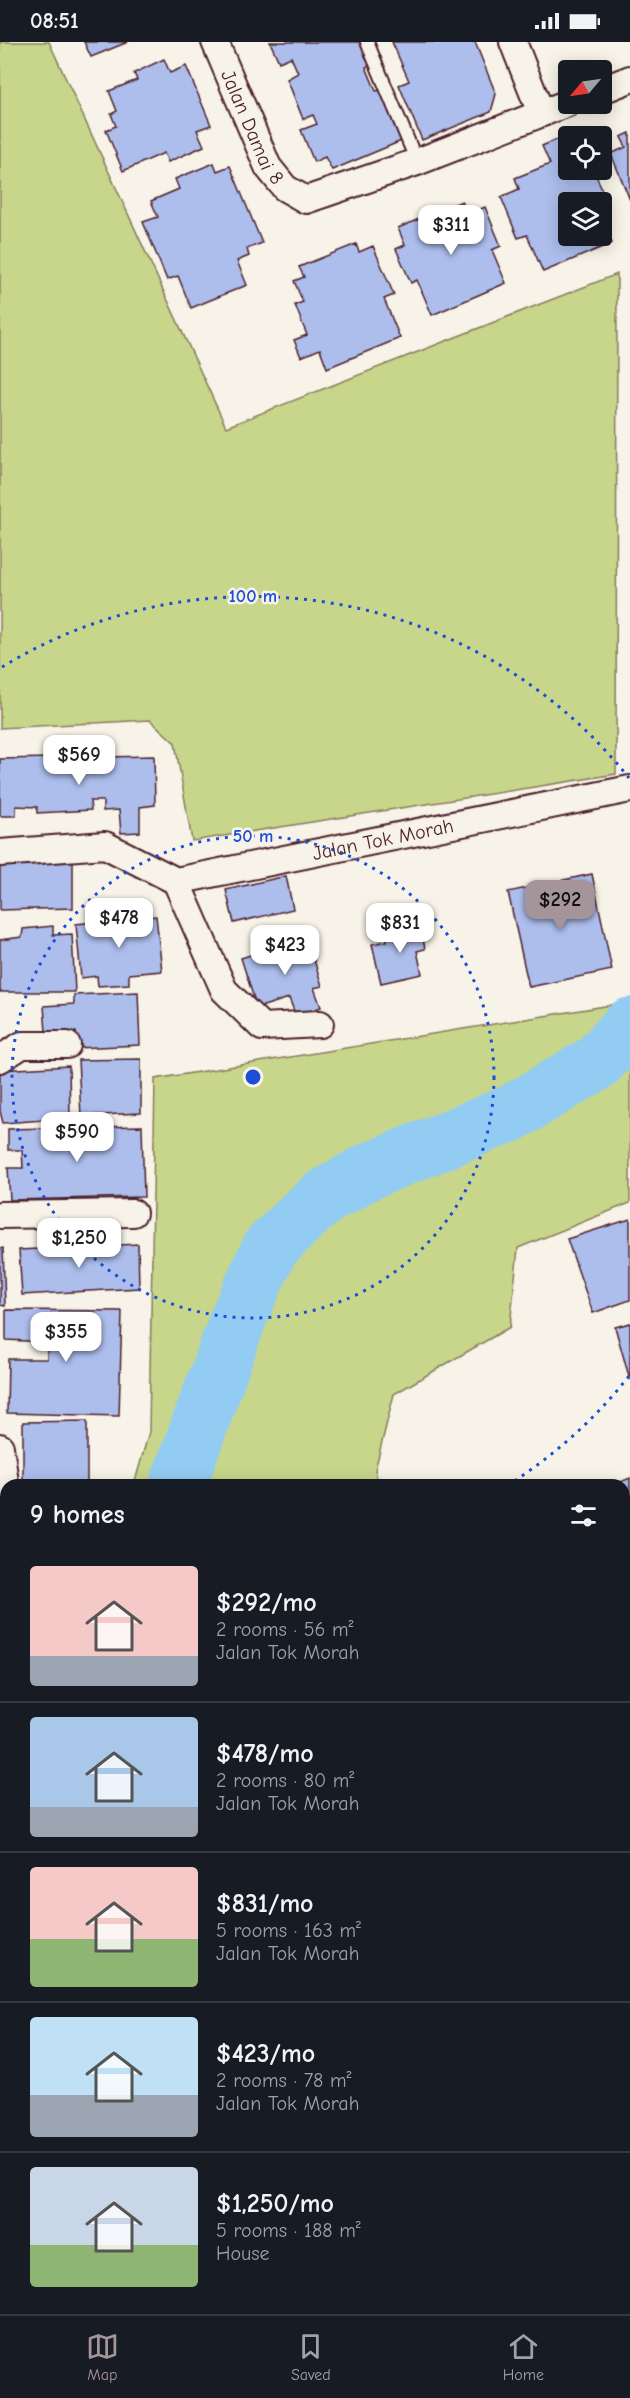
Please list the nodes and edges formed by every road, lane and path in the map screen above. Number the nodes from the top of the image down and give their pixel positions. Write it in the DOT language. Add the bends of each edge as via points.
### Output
graph roads {
  1 [pos="215,42"];
  2 [pos="367,42"];
  3 [pos="513,42"];
  4 [pos="630,79"];
  5 [pos="612,86"];
  6 [pos="558,107"];
  7 [pos="541,114"];
  8 [pos="417,162"];
  9 [pos="630,789"];
  10 [pos="0,853"];
  11 [pos="176,881"];
  12 [pos="320,1024"];
  13 [pos="67,1045"];
  14 [pos="0,1059"];
  15 [pos="134,1213"];
  16 [pos="0,1215"];
  17 [pos="0,1447"];
  18 [pos="5,1479"];
  1 -- 8 [label="street, Jalan Damai 8" via="268,167 285,188 306,200"];
  2 -- 8 [label="lane"];
  3 -- 7 [label="street"];
  4 -- 5 [label="street"];
  6 -- 7 [label="street"];
  7 -- 8 [label="street"];
  9 -- 11 [label="street, Jalan Tok Morah"];
  10 -- 11 [label="street" via="105,844"];
  11 -- 12 [label="street" via="224,990 262,1027"];
  13 -- 14 [label="street" via="22,1045"];
  15 -- 16 [label="street"];
  17 -- 18 [label="street"];
}
